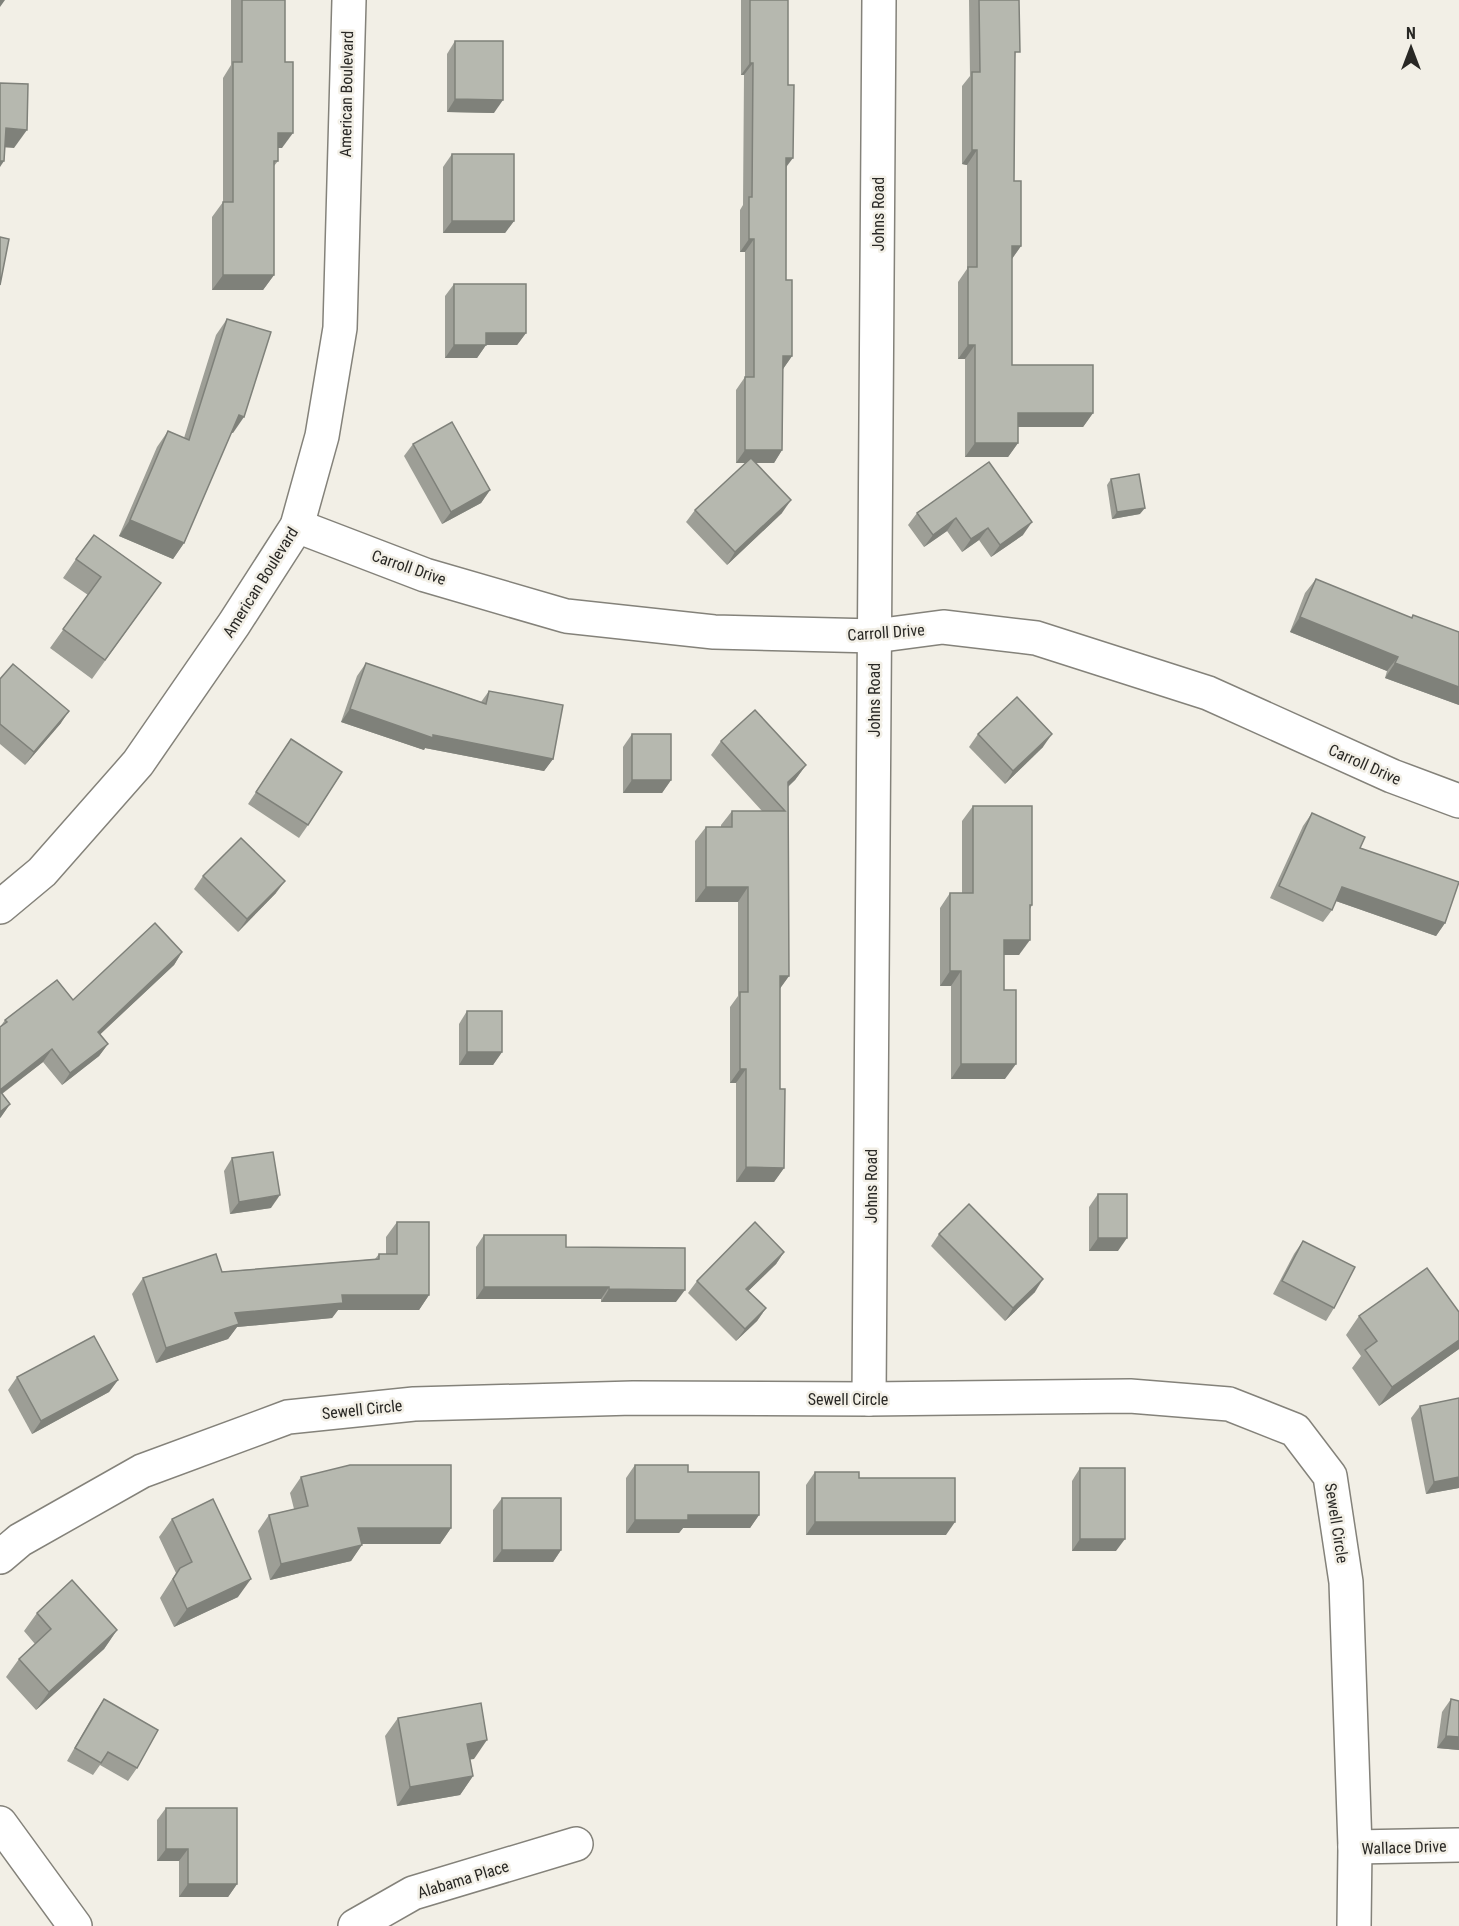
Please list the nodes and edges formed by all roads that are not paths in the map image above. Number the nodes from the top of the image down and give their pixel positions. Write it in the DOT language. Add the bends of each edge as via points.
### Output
graph roads {
  1 [pos="349,0"];
  2 [pos="879,0"];
  3 [pos="297,526"];
  4 [pos="874,636"];
  5 [pos="1459,801"];
  6 [pos="0,907"];
  7 [pos="869,1399"];
  8 [pos="0,1557"];
  9 [pos="0,1823"];
  10 [pos="576,1844"];
  11 [pos="1459,1845"];
  12 [pos="1355,1847"];
  13 [pos="75,1926"];
  14 [pos="355,1926"];
  15 [pos="1354,1926"];
  1 -- 3 [label="street, American Boulevard" via="340,328 322,436"];
  2 -- 4 [label="street, Johns Road"];
  3 -- 4 [label="street, Carroll Drive" via="425,575 566,616 714,632"];
  3 -- 6 [label="street, American Boulevard" via="138,763 42,872"];
  4 -- 5 [label="street, Carroll Drive" via="943,627 1036,638 1208,693 1392,776"];
  4 -- 7 [label="street, Johns Road"];
  7 -- 8 [label="street, Sewell Circle" via="633,1398 426,1403 288,1417 142,1472 20,1540"];
  7 -- 12 [label="street, Sewell Circle" via="1130,1396 1229,1404 1295,1430 1330,1476 1347,1582"];
  9 -- 13 [label="street"];
  10 -- 14 [label="street, Alabama Place" via="413,1893"];
  11 -- 12 [label="street, Wallace Drive"];
  12 -- 15 [label="street, Wallace Drive"];
}
